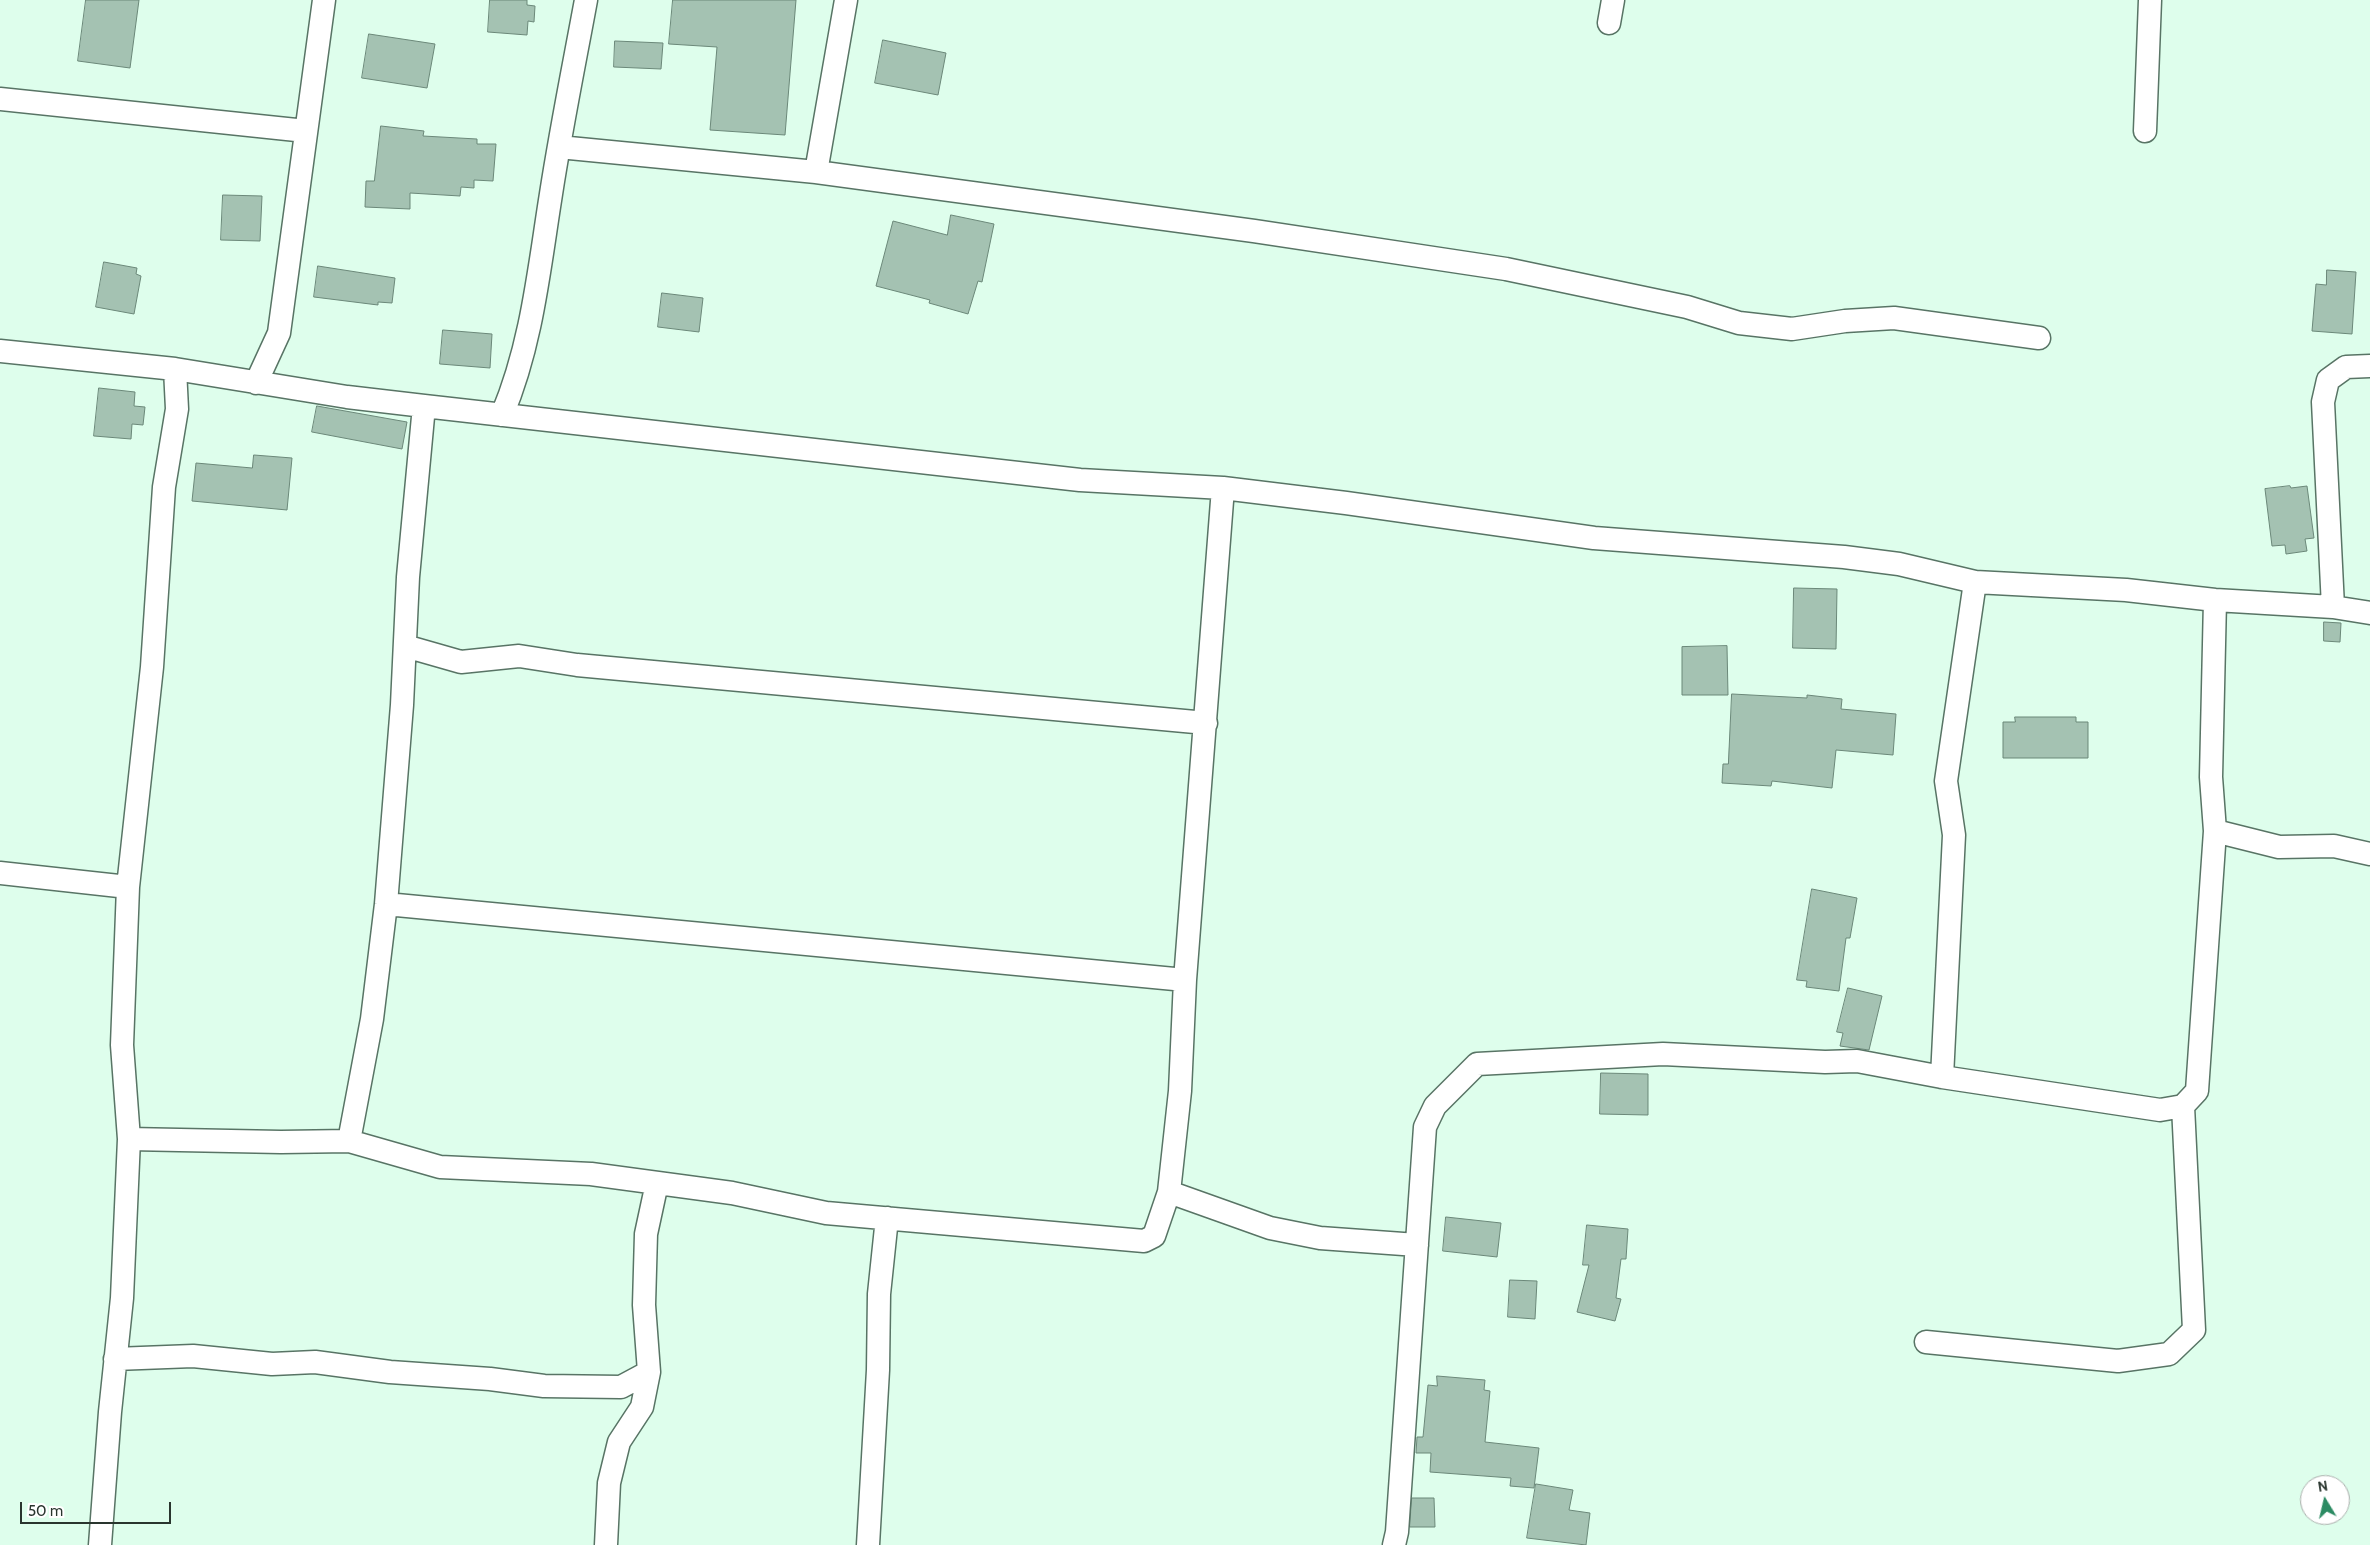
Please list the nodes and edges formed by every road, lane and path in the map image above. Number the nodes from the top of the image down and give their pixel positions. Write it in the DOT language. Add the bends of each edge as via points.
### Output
graph roads {
  1 [pos="324,0"];
  2 [pos="586,0"];
  3 [pos="846,0"];
  4 [pos="1613,0"];
  5 [pos="2150,0"];
  6 [pos="1609,23"];
  7 [pos="0,99"];
  8 [pos="306,131"];
  9 [pos="2145,131"];
  10 [pos="559,147"];
  11 [pos="816,172"];
  12 [pos="2039,338"];
  13 [pos="0,351"];
  14 [pos="2370,366"];
  15 [pos="175,370"];
  16 [pos="256,383"];
  17 [pos="424,406"];
  18 [pos="502,415"];
  19 [pos="1222,488"];
  20 [pos="1975,582"];
  21 [pos="2216,600"];
  22 [pos="2333,607"];
  23 [pos="2370,612"];
  24 [pos="405,646"];
  25 [pos="1206,723"];
  26 [pos="2216,831"];
  27 [pos="2370,854"];
  28 [pos="0,873"];
  29 [pos="128,887"];
  30 [pos="386,904"];
  31 [pos="1186,980"];
  32 [pos="1942,1077"];
  33 [pos="2183,1106"];
  34 [pos="129,1139"];
  35 [pos="349,1141"];
  36 [pos="657,1183"];
  37 [pos="1169,1192"];
  38 [pos="887,1218"];
  39 [pos="1417,1245"];
  40 [pos="1926,1342"];
  41 [pos="115,1359"];
  42 [pos="649,1372"];
  43 [pos="100,1545"];
  44 [pos="606,1545"];
  45 [pos="868,1545"];
  46 [pos="1394,1545"];
  1 -- 8 [label="street"];
  2 -- 10 [label="street"];
  3 -- 11 [label="street"];
  4 -- 6 [label="street"];
  5 -- 9 [label="street"];
  7 -- 8 [label="street"];
  8 -- 16 [label="street" via="279,333"];
  10 -- 11 [label="street"];
  10 -- 18 [label="street" via="529,334 517,380"];
  11 -- 12 [label="street" via="1244,229 1506,269 1687,307 1739,323 1792,328 1894,318"];
  13 -- 15 [label="street"];
  14 -- 22 [label="street" via="2346,367 2328,380 2323,402"];
  15 -- 16 [label="street"];
  15 -- 29 [label="street" via="177,408 164,487 152,667"];
  16 -- 17 [label="street" via="347,398"];
  17 -- 18 [label="street"];
  17 -- 24 [label="street"];
  18 -- 19 [label="street" via="1080,480"];
  19 -- 20 [label="street" via="1594,538 1853,558 1899,564"];
  19 -- 25 [label="street"];
  20 -- 21 [label="street" via="2126,590"];
  20 -- 32 [label="street" via="1946,781 1954,835"];
  21 -- 22 [label="street"];
  21 -- 26 [label="street" via="2211,751"];
  22 -- 23 [label="street"];
  24 -- 25 [label="street" via="461,662 520,656 586,666"];
  24 -- 30 [label="street"];
  25 -- 31 [label="street"];
  26 -- 27 [label="street" via="2279,847 2334,846"];
  26 -- 33 [label="street" via="2197,1091"];
  28 -- 29 [label="street"];
  29 -- 34 [label="street" via="122,1046"];
  30 -- 31 [label="street"];
  30 -- 35 [label="street" via="372,1019"];
  31 -- 37 [label="street" via="1180,1092"];
  32 -- 33 [label="street" via="2160,1110"];
  32 -- 39 [label="street" via="1857,1061 1664,1054 1477,1064 1435,1106 1425,1127"];
  33 -- 40 [label="street" via="2194,1330 2169,1354 2118,1361"];
  34 -- 35 [label="street"];
  34 -- 41 [label="street" via="122,1298"];
  35 -- 36 [label="street" via="440,1167 591,1174"];
  36 -- 38 [label="street" via="826,1213"];
  36 -- 42 [label="street" via="646,1234 644,1305"];
  37 -- 38 [label="street" via="1154,1236 1144,1241"];
  37 -- 39 [label="street" via="1270,1228 1320,1238"];
  38 -- 45 [label="street" via="880,1294"];
  39 -- 46 [label="street"];
  41 -- 42 [label="street" via="193,1356 272,1364 315,1362 554,1386 621,1387"];
  41 -- 43 [label="street"];
  42 -- 44 [label="street" via="642,1407 619,1442 609,1483"];
}
